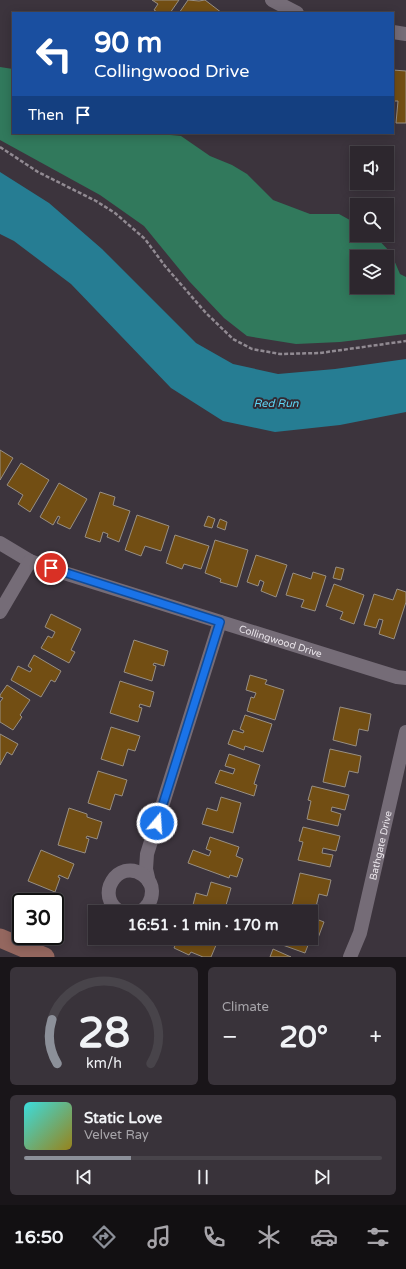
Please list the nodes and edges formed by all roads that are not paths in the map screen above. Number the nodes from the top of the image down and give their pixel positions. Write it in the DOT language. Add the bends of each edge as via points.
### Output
graph roads {
  1 [pos="272,0"];
  2 [pos="295,12"];
  3 [pos="394,32"];
  4 [pos="406,34"];
  5 [pos="0,543"];
  6 [pos="30,561"];
  7 [pos="0,612"];
  8 [pos="220,622"];
  9 [pos="406,678"];
  10 [pos="406,732"];
  11 [pos="147,854"];
  12 [pos="126,871"];
  13 [pos="149,882"];
  14 [pos="113,905"];
  15 [pos="148,905"];
  16 [pos="0,938"];
  17 [pos="44,957"];
  18 [pos="350,957"];
  1 -- 2 [label="street"];
  3 -- 4 [label="street"];
  5 -- 6 [label="street, Collingwood Drive"];
  6 -- 7 [label="street"];
  6 -- 8 [label="street, Collingwood Drive"];
  8 -- 9 [label="street, Collingwood Drive"];
  8 -- 11 [label="street"];
  10 -- 18 [label="street, Bathgate Drive" via="360,932"];
  11 -- 12 [label="street"];
  11 -- 13 [label="street"];
  12 -- 13 [label="street" via="139,873"];
  12 -- 14 [label="street" via="114,878 110,884 109,891"];
  13 -- 15 [label="street" via="152,896"];
  16 -- 17 [label="main road"];
}
